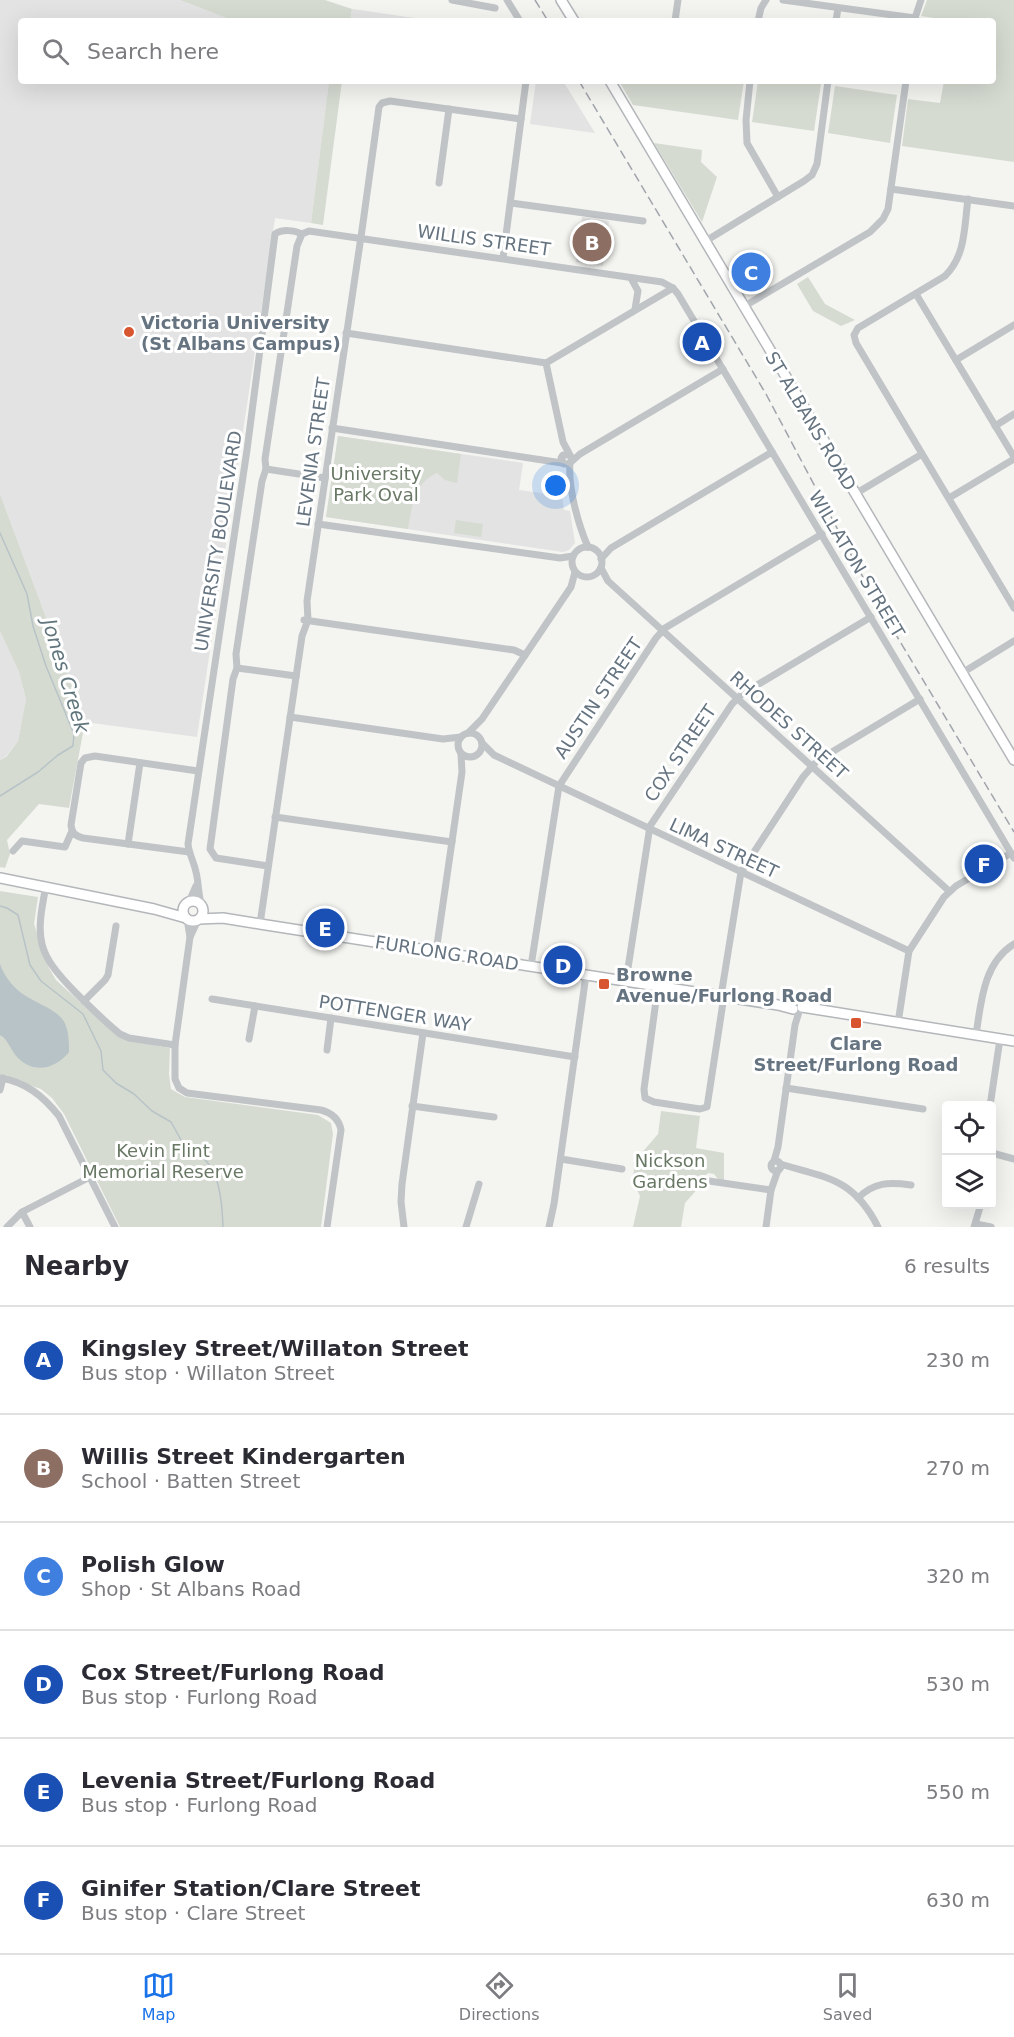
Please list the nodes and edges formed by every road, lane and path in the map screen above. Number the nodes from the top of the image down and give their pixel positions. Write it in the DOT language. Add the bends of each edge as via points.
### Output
graph roads {
  1 [pos="452,0"];
  2 [pos="507,0"];
  3 [pos="561,0"];
  4 [pos="678,0"];
  5 [pos="766,0"];
  6 [pos="783,0"];
  7 [pos="921,0"];
  8 [pos="495,8"];
  9 [pos="838,8"];
  10 [pos="518,18"];
  11 [pos="572,18"];
  12 [pos="675,18"];
  13 [pos="759,18"];
  14 [pos="836,18"];
  15 [pos="902,18"];
  16 [pos="916,18"];
  17 [pos="526,84"];
  18 [pos="612,84"];
  19 [pos="750,84"];
  20 [pos="828,84"];
  21 [pos="906,84"];
  22 [pos="449,109"];
  23 [pos="521,119"];
  24 [pos="439,183"];
  25 [pos="891,189"];
  26 [pos="778,197"];
  27 [pos="968,199"];
  28 [pos="511,202"];
  29 [pos="1014,206"];
  30 [pos="642,221"];
  31 [pos="302,234"];
  32 [pos="361,237"];
  33 [pos="704,242"];
  34 [pos="503,258"];
  35 [pos="631,278"];
  36 [pos="673,288"];
  37 [pos="916,294"];
  38 [pos="743,307"];
  39 [pos="635,309"];
  40 [pos="1014,325"];
  41 [pos="346,333"];
  42 [pos="956,360"];
  43 [pos="546,363"];
  44 [pos="723,369"];
  45 [pos="1014,414"];
  46 [pos="995,426"];
  47 [pos="332,428"];
  48 [pos="772,452"];
  49 [pos="922,453"];
  50 [pos="1014,458"];
  51 [pos="566,459"];
  52 [pos="268,470"];
  53 [pos="325,478"];
  54 [pos="855,494"];
  55 [pos="949,498"];
  56 [pos="318,524"];
  57 [pos="822,534"];
  58 [pos="584,548"];
  59 [pos="611,548"];
  60 [pos="597,551"];
  61 [pos="602,559"];
  62 [pos="572,560"];
  63 [pos="600,568"];
  64 [pos="576,572"];
  65 [pos="594,576"];
  66 [pos="584,577"];
  67 [pos="608,581"];
  68 [pos="571,587"];
  69 [pos="1014,608"];
  70 [pos="871,616"];
  71 [pos="306,620"];
  72 [pos="662,631"];
  73 [pos="1014,641"];
  74 [pos="525,655"];
  75 [pos="239,668"];
  76 [pos="962,673"];
  77 [pos="296,676"];
  78 [pos="737,698"];
  79 [pos="920,699"];
  80 [pos="290,717"];
  81 [pos="483,719"];
  82 [pos="464,735"];
  83 [pos="443,739"];
  84 [pos="481,741"];
  85 [pos="460,751"];
  86 [pos="494,755"];
  87 [pos="473,756"];
  88 [pos="1014,760"];
  89 [pos="140,762"];
  90 [pos="811,766"];
  91 [pos="198,771"];
  92 [pos="462,772"];
  93 [pos="559,786"];
  94 [pos="275,817"];
  95 [pos="649,829"];
  96 [pos="72,831"];
  97 [pos="452,842"];
  98 [pos="128,844"];
  99 [pos="13,851"];
  100 [pos="189,852"];
  101 [pos="1013,855"];
  102 [pos="268,866"];
  103 [pos="741,872"];
  104 [pos="0,878"];
  105 [pos="198,879"];
  106 [pos="46,886"];
  107 [pos="950,891"];
  108 [pos="187,904"];
  109 [pos="202,907"];
  110 [pos="154,909"];
  111 [pos="187,918"];
  112 [pos="223,918"];
  113 [pos="199,919"];
  114 [pos="260,924"];
  115 [pos="116,926"];
  116 [pos="190,938"];
  117 [pos="1014,944"];
  118 [pos="909,951"];
  119 [pos="436,952"];
  120 [pos="531,966"];
  121 [pos="586,975"];
  122 [pos="626,981"];
  123 [pos="658,986"];
  124 [pos="723,996"];
  125 [pos="212,999"];
  126 [pos="84,1001"];
  127 [pos="255,1006"];
  128 [pos="797,1009"];
  129 [pos="331,1018"];
  130 [pos="898,1023"];
  131 [pos="423,1032"];
  132 [pos="976,1035"];
  133 [pos="249,1039"];
  134 [pos="999,1039"];
  135 [pos="1014,1041"];
  136 [pos="175,1045"];
  137 [pos="327,1050"];
  138 [pos="574,1057"];
  139 [pos="2,1078"];
  140 [pos="786,1088"];
  141 [pos="0,1090"];
  142 [pos="991,1101"];
  143 [pos="412,1106"];
  144 [pos="923,1109"];
  145 [pos="494,1117"];
  146 [pos="996,1154"];
  147 [pos="561,1159"];
  148 [pos="1014,1159"];
  149 [pos="777,1166"];
  150 [pos="622,1169"];
  151 [pos="90,1177"];
  152 [pos="709,1181"];
  153 [pos="479,1184"];
  154 [pos="911,1185"];
  155 [pos="772,1186"];
  156 [pos="858,1198"];
  157 [pos="980,1209"];
  158 [pos="22,1212"];
  159 [pos="975,1225"];
  160 [pos="7,1227"];
  161 [pos="30,1227"];
  162 [pos="115,1227"];
  163 [pos="327,1227"];
  164 [pos="404,1227"];
  165 [pos="466,1227"];
  166 [pos="549,1227"];
  167 [pos="766,1227"];
  168 [pos="878,1227"];
  169 [pos="991,1227"];
  1 -- 8 [label="street"];
  2 -- 10 [label="street"];
  3 -- 11 [label="main road"];
  4 -- 12 [label="street"];
  5 -- 13 [label="street"];
  6 -- 9 [label="street"];
  7 -- 16 [label="street"];
  9 -- 14 [label="street"];
  9 -- 15 [label="street"];
  17 -- 23 [label="street"];
  18 -- 33 [label="main road, ST ALBANS ROAD"];
  19 -- 26 [label="street" via="747,143"];
  20 -- 26 [label="street" via="815,169"];
  21 -- 25 [label="street"];
  22 -- 23 [label="street"];
  22 -- 24 [label="street"];
  22 -- 32 [label="street, LEVENIA STREET" via="390,101 379,107"];
  23 -- 28 [label="street"];
  25 -- 27 [label="street"];
  25 -- 38 [label="street" via="888,209 877,226"];
  26 -- 33 [label="street"];
  27 -- 29 [label="street"];
  27 -- 37 [label="street" via="959,258 945,276"];
  28 -- 30 [label="street"];
  28 -- 34 [label="street"];
  31 -- 32 [label="street, WILLIS STREET" via="313,231"];
  31 -- 52 [label="street" via="265,459"];
  31 -- 91 [label="street, UNIVERSITY BOULEVARD" via="275,234"];
  32 -- 34 [label="street, WILLIS STREET"];
  32 -- 41 [label="street, LEVENIA STREET"];
  33 -- 38 [label="main road, ST ALBANS ROAD"];
  34 -- 35 [label="street, WILLIS STREET"];
  35 -- 36 [label="street, WILLIS STREET" via="662,282"];
  35 -- 39 [label="street" via="638,291"];
  36 -- 39 [label="street"];
  36 -- 44 [label="street, WILLATON STREET"];
  37 -- 42 [label="street"];
  37 -- 49 [label="street" via="858,328 854,335"];
  38 -- 54 [label="main road, ST ALBANS ROAD"];
  39 -- 43 [label="street"];
  40 -- 42 [label="street"];
  41 -- 43 [label="street"];
  41 -- 47 [label="street, LEVENIA STREET"];
  42 -- 46 [label="street"];
  43 -- 51 [label="street"];
  44 -- 48 [label="street, WILLATON STREET"];
  44 -- 51 [label="street"];
  45 -- 46 [label="street"];
  46 -- 50 [label="street"];
  47 -- 51 [label="street" via="550,460"];
  47 -- 53 [label="street, LEVENIA STREET"];
  48 -- 57 [label="street, WILLATON STREET"];
  48 -- 59 [label="street"];
  49 -- 54 [label="street"];
  49 -- 55 [label="street"];
  50 -- 55 [label="street"];
  51 -- 58 [label="street"];
  52 -- 53 [label="street"];
  52 -- 75 [label="street" via="262,486 236,658"];
  53 -- 56 [label="street, LEVENIA STREET"];
  54 -- 76 [label="main road, ST ALBANS ROAD"];
  55 -- 69 [label="street"];
  56 -- 62 [label="street"];
  56 -- 71 [label="street, LEVENIA STREET" via="304,607"];
  57 -- 70 [label="street, WILLATON STREET"];
  57 -- 72 [label="street, AUSTIN STREET"];
  58 -- 60 [label="street"];
  58 -- 62 [label="street"];
  59 -- 60 [label="street"];
  59 -- 61 [label="street"];
  60 -- 61 [label="street"];
  61 -- 63 [label="street"];
  62 -- 64 [label="street"];
  63 -- 65 [label="street"];
  63 -- 67 [label="street, RHODES STREET"];
  64 -- 66 [label="street"];
  64 -- 68 [label="street"];
  65 -- 66 [label="street"];
  65 -- 67 [label="street, RHODES STREET"];
  66 -- 68 [label="street"];
  67 -- 72 [label="street, RHODES STREET"];
  68 -- 74 [label="street"];
  70 -- 78 [label="street, COX STREET"];
  70 -- 79 [label="street, WILLATON STREET"];
  71 -- 74 [label="street" via="514,650"];
  71 -- 77 [label="street, LEVENIA STREET" via="301,629"];
  72 -- 78 [label="street, RHODES STREET"];
  72 -- 93 [label="street, AUSTIN STREET"];
  73 -- 76 [label="street"];
  74 -- 81 [label="street"];
  75 -- 77 [label="street"];
  75 -- 102 [label="street" via="233,685 210,849 216,858"];
  76 -- 88 [label="main road, ST ALBANS ROAD"];
  77 -- 80 [label="street, LEVENIA STREET"];
  78 -- 90 [label="street, RHODES STREET"];
  78 -- 95 [label="street, COX STREET"];
  79 -- 90 [label="street"];
  79 -- 101 [label="street, WILLATON STREET"];
  80 -- 83 [label="street"];
  80 -- 94 [label="street, LEVENIA STREET"];
  81 -- 82 [label="street"];
  81 -- 84 [label="street"];
  82 -- 83 [label="street"];
  82 -- 84 [label="street" via="475,734"];
  82 -- 85 [label="street" via="458,742"];
  83 -- 85 [label="street"];
  84 -- 86 [label="street, LIMA STREET"];
  84 -- 87 [label="street" via="481,750"];
  85 -- 87 [label="street"];
  85 -- 92 [label="street"];
  86 -- 87 [label="street, LIMA STREET"];
  86 -- 93 [label="street, LIMA STREET"];
  87 -- 92 [label="street"];
  89 -- 91 [label="street"];
  89 -- 96 [label="street" via="85,758"];
  89 -- 98 [label="street"];
  90 -- 103 [label="street"];
  90 -- 107 [label="street, RHODES STREET"];
  91 -- 100 [label="street, UNIVERSITY BOULEVARD"];
  92 -- 97 [label="street"];
  93 -- 95 [label="street, LIMA STREET"];
  93 -- 120 [label="street, AUSTIN STREET"];
  94 -- 97 [label="street"];
  94 -- 102 [label="street, LEVENIA STREET"];
  95 -- 103 [label="street, LIMA STREET"];
  95 -- 122 [label="street, COX STREET"];
  96 -- 98 [label="street" via="83,838"];
  96 -- 99 [label="street" via="65,847 22,841"];
  97 -- 119 [label="street"];
  98 -- 100 [label="street"];
  100 -- 105 [label="street, UNIVERSITY BOULEVARD"];
  101 -- 107 [label="street"];
  102 -- 114 [label="street, LEVENIA STREET"];
  103 -- 118 [label="street, LIMA STREET"];
  103 -- 124 [label="street"];
  104 -- 106 [label="main road"];
  105 -- 108 [label="street"];
  105 -- 109 [label="street, UNIVERSITY BOULEVARD"];
  106 -- 110 [label="main road"];
  106 -- 126 [label="street" via="40,929 46,959"];
  107 -- 118 [label="street"];
  108 -- 109 [label="main road" via="198,903"];
  108 -- 110 [label="main road"];
  108 -- 111 [label="main road"];
  109 -- 112 [label="main road, FURLONG ROAD"];
  109 -- 113 [label="main road"];
  110 -- 111 [label="main road"];
  111 -- 113 [label="main road"];
  111 -- 116 [label="street"];
  112 -- 113 [label="main road, FURLONG ROAD"];
  112 -- 114 [label="main road, FURLONG ROAD"];
  113 -- 116 [label="street"];
  114 -- 119 [label="main road, FURLONG ROAD"];
  115 -- 126 [label="street" via="108,975"];
  116 -- 136 [label="street"];
  117 -- 132 [label="street" via="1002,954 985,980"];
  118 -- 130 [label="street"];
  119 -- 120 [label="main road, FURLONG ROAD"];
  120 -- 121 [label="main road, FURLONG ROAD"];
  121 -- 122 [label="main road, FURLONG ROAD"];
  121 -- 138 [label="street"];
  122 -- 123 [label="main road, FURLONG ROAD"];
  123 -- 124 [label="main road, FURLONG ROAD"];
  123 -- 124 [label="street" via="644,1089 645,1098 654,1102 707,1107"];
  124 -- 128 [label="main road, FURLONG ROAD"];
  125 -- 127 [label="street, POTTENGER WAY"];
  126 -- 136 [label="street" via="120,1034"];
  127 -- 129 [label="street, POTTENGER WAY"];
  127 -- 133 [label="street"];
  128 -- 130 [label="main road, FURLONG ROAD"];
  128 -- 140 [label="street"];
  129 -- 131 [label="street, POTTENGER WAY"];
  129 -- 137 [label="street"];
  130 -- 132 [label="main road, FURLONG ROAD"];
  131 -- 138 [label="street, POTTENGER WAY"];
  131 -- 143 [label="street"];
  132 -- 134 [label="main road, FURLONG ROAD"];
  134 -- 135 [label="main road, FURLONG ROAD"];
  134 -- 142 [label="street"];
  136 -- 163 [label="street" via="175,1078 179,1088 187,1093 321,1110 338,1120 340,1135"];
  138 -- 147 [label="street"];
  139 -- 141 [label="street"];
  139 -- 151 [label="street" via="33,1090 47,1101 59,1116"];
  140 -- 144 [label="street"];
  140 -- 149 [label="street"];
  143 -- 145 [label="street"];
  143 -- 164 [label="street" via="402,1184"];
  146 -- 148 [label="street"];
  147 -- 150 [label="street"];
  147 -- 166 [label="street"];
  149 -- 155 [label="street"];
  149 -- 156 [label="street" via="835,1180"];
  151 -- 158 [label="street"];
  151 -- 162 [label="street"];
  152 -- 155 [label="street"];
  153 -- 165 [label="street"];
  154 -- 156 [label="street" via="876,1185"];
  155 -- 167 [label="street"];
  156 -- 168 [label="street"];
  157 -- 159 [label="street"];
  158 -- 160 [label="street"];
  158 -- 161 [label="street"];
  159 -- 169 [label="street"];
}
